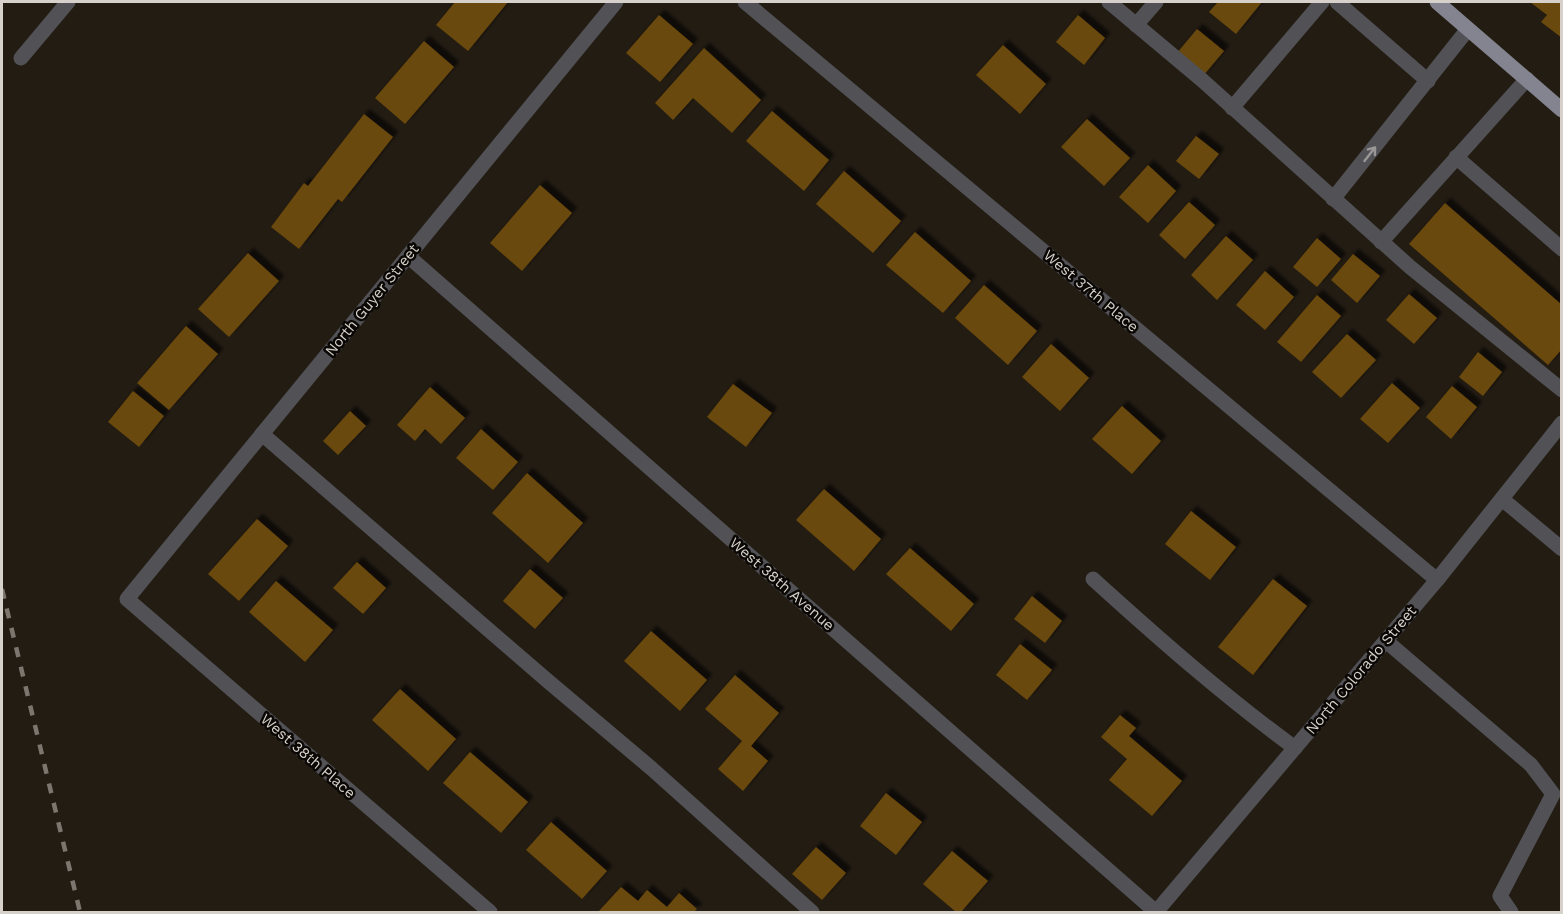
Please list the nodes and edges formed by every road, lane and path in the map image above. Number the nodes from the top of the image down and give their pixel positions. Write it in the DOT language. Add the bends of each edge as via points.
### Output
graph roads {
  1 [pos="68,2"];
  2 [pos="616,2"];
  3 [pos="745,2"];
  4 [pos="1109,2"];
  5 [pos="1156,2"];
  6 [pos="1322,2"];
  7 [pos="1337,2"];
  8 [pos="1437,2"];
  9 [pos="1136,25"];
  10 [pos="1468,29"];
  11 [pos="21,58"];
  12 [pos="1527,79"];
  13 [pos="1428,81"];
  14 [pos="1232,108"];
  15 [pos="1562,110"];
  16 [pos="1456,157"];
  17 [pos="1333,199"];
  18 [pos="1381,242"];
  19 [pos="1562,249"];
  20 [pos="408,256"];
  21 [pos="1562,390"];
  22 [pos="1562,423"];
  23 [pos="262,434"];
  24 [pos="1502,499"];
  25 [pos="1562,549"];
  26 [pos="1093,579"];
  27 [pos="1437,580"];
  28 [pos="127,598"];
  29 [pos="1386,641"];
  30 [pos="1295,748"];
  31 [pos="490,912"];
  32 [pos="812,912"];
  33 [pos="1156,912"];
  34 [pos="1511,912"];
  1 -- 11 [label="street"];
  2 -- 20 [label="street, North Guyer Street"];
  3 -- 27 [label="street, West 37th Place"];
  4 -- 9 [label="street"];
  5 -- 9 [label="street"];
  6 -- 14 [label="street"];
  7 -- 13 [label="street"];
  8 -- 10 [label="main road"];
  9 -- 14 [label="street"];
  10 -- 12 [label="main road"];
  10 -- 13 [label="street"];
  12 -- 15 [label="main road"];
  12 -- 16 [label="street"];
  17 -- 13 [label="street, one-way"];
  14 -- 17 [label="street"];
  16 -- 18 [label="street"];
  16 -- 19 [label="street"];
  17 -- 18 [label="street"];
  18 -- 21 [label="street"];
  20 -- 23 [label="street, North Guyer Street"];
  20 -- 33 [label="street, West 38th Avenue"];
  22 -- 24 [label="street, North Colorado Street"];
  23 -- 28 [label="street, North Guyer Street"];
  23 -- 32 [label="street" via="651,768"];
  24 -- 25 [label="street"];
  24 -- 27 [label="street, North Colorado Street"];
  26 -- 30 [label="street" via="1245,711"];
  27 -- 29 [label="street, North Colorado Street"];
  28 -- 31 [label="street, West 38th Place"];
  29 -- 30 [label="street, North Colorado Street"];
  29 -- 34 [label="street" via="1531,765 1553,794 1500,896"];
  30 -- 33 [label="street, North Colorado Street"];
}
